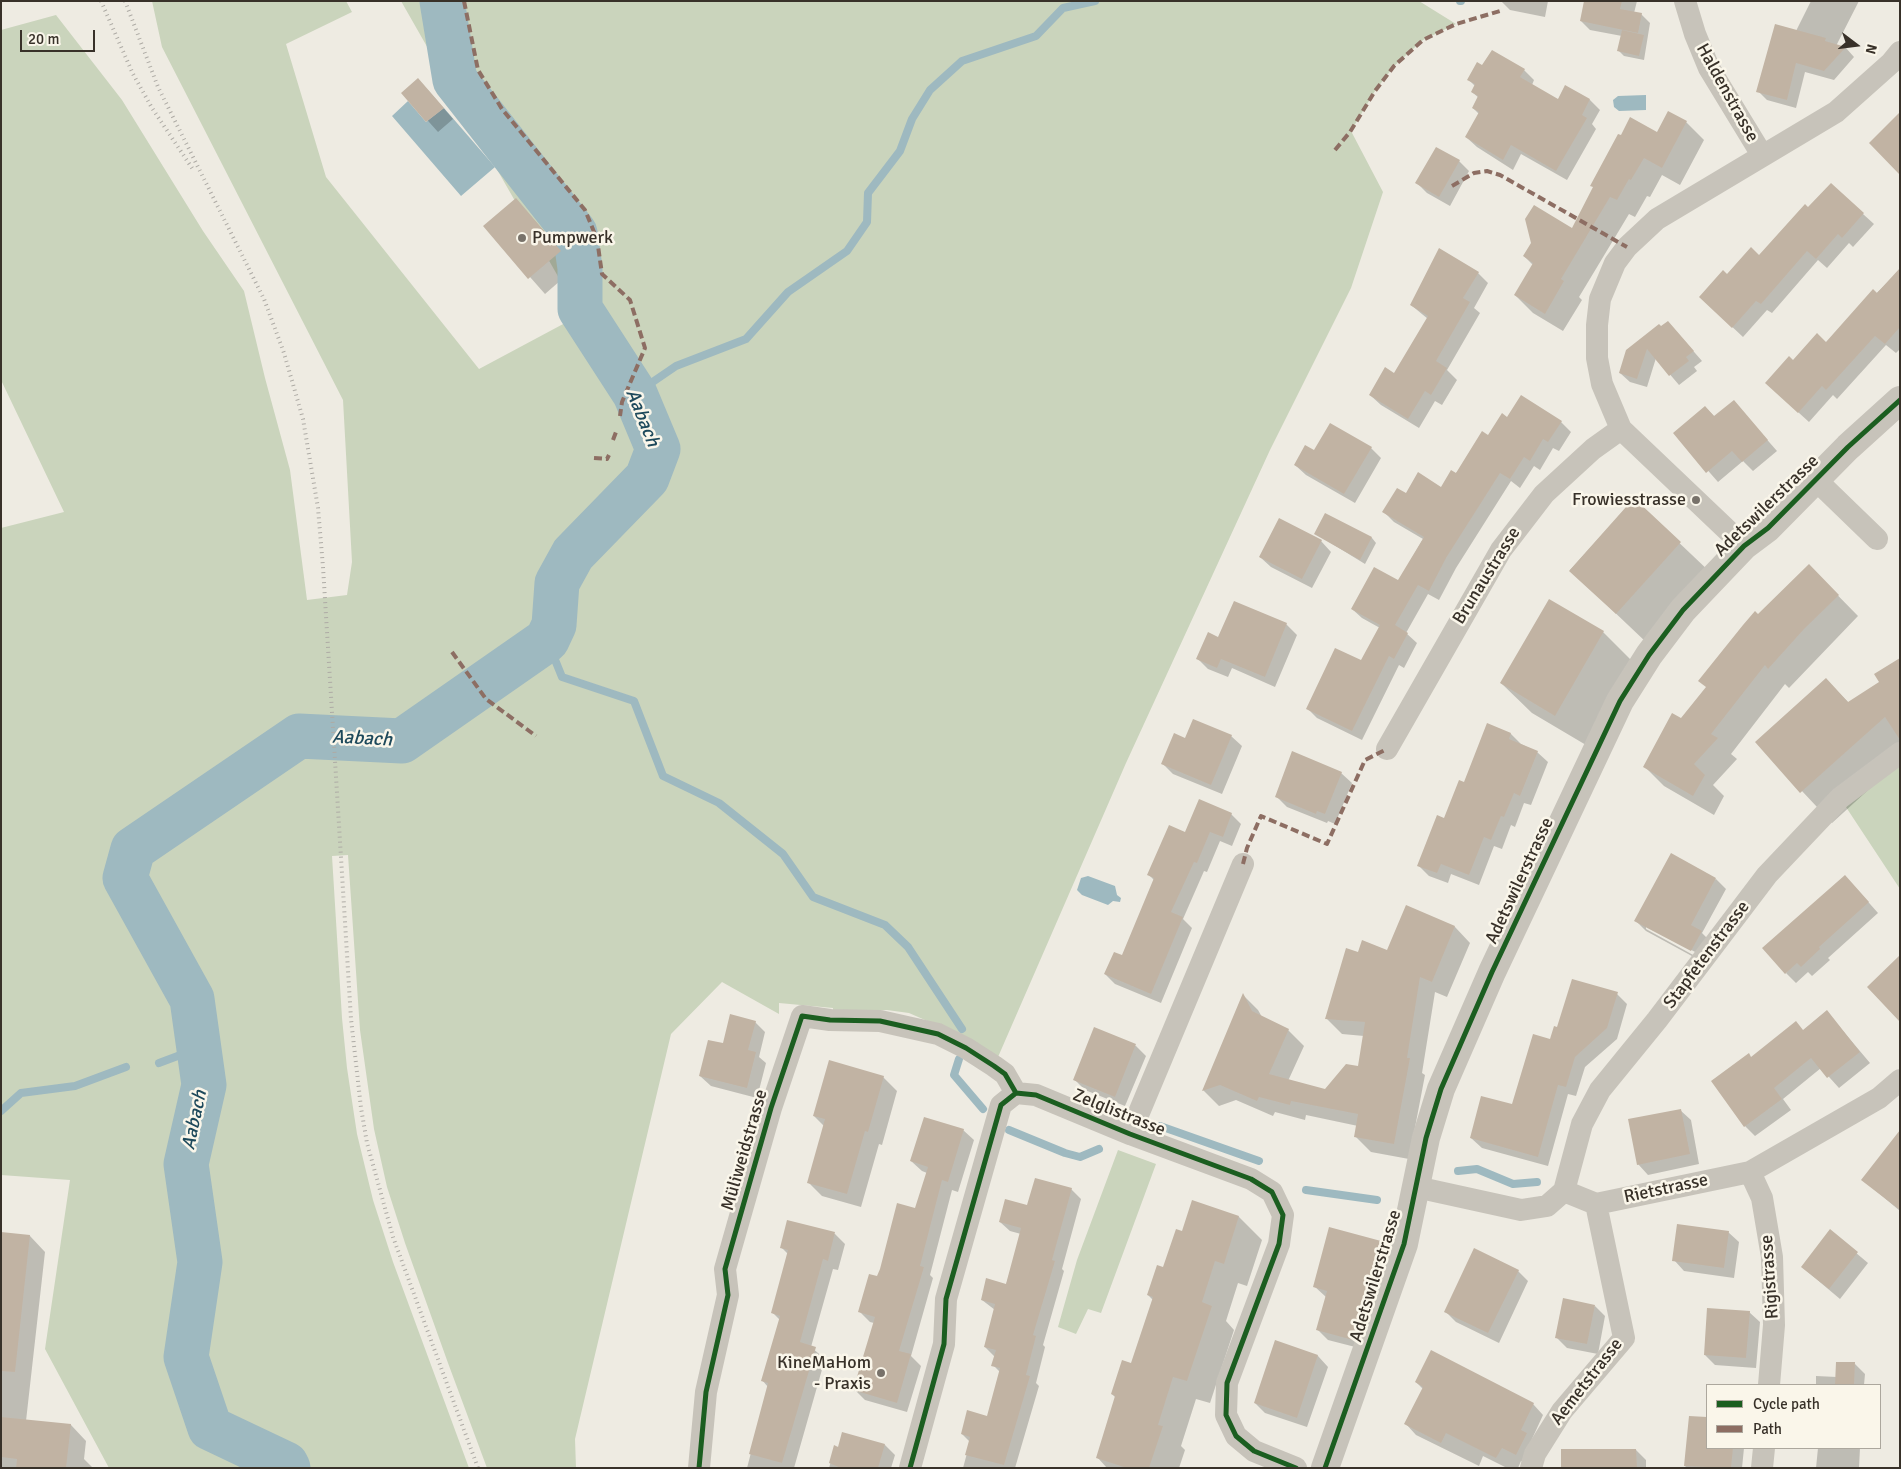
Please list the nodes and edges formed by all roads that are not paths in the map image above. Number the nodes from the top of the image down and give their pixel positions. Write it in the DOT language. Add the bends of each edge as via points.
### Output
graph roads {
  1 [pos="1685,1"];
  2 [pos="1900,52"];
  3 [pos="1762,155"];
  4 [pos="1900,400"];
  5 [pos="1621,428"];
  6 [pos="1814,479"];
  7 [pos="1876,538"];
  8 [pos="1744,546"];
  9 [pos="1387,749"];
  10 [pos="1900,754"];
  11 [pos="1243,864"];
  12 [pos="1900,1080"];
  13 [pos="1016,1092"];
  14 [pos="1130,1134"];
  15 [pos="1750,1172"];
  16 [pos="1416,1187"];
  17 [pos="1564,1192"];
  18 [pos="1596,1204"];
  19 [pos="1769,1384"];
  20 [pos="1764,1449"];
  21 [pos="699,1468"];
  22 [pos="910,1468"];
  23 [pos="1296,1468"];
  24 [pos="1325,1468"];
  25 [pos="1531,1468"];
  26 [pos="1762,1468"];
  1 -- 3 [label="street, Haldenstrasse" via="1709,68"];
  2 -- 3 [label="street" via="1836,112"];
  3 -- 5 [label="street" via="1657,219 1627,246 1615,263 1600,299 1596,343 1602,384"];
  4 -- 6 [label="street, Adetswilerstrasse"];
  5 -- 8 [label="street"];
  5 -- 9 [label="street, Brunaustrasse" via="1544,494 1501,550"];
  6 -- 7 [label="street"];
  6 -- 8 [label="street, Adetswilerstrasse" via="1768,528"];
  8 -- 16 [label="street, Adetswilerstrasse" via="1683,610 1620,701 1459,1044 1426,1138"];
  10 -- 17 [label="street, Stapfetenstrasse" via="1840,798 1767,875 1600,1090 1582,1124"];
  11 -- 14 [label="street, Zelglistrasse"];
  12 -- 15 [label="street, Rietstrasse" via="1879,1098"];
  13 -- 14 [label="street, Zelglistrasse" via="1036,1094"];
  13 -- 21 [label="street, Müliweidstrasse" via="1005,1074 938,1034 880,1021 802,1016 771,1108 725,1269 728,1295 706,1392"];
  13 -- 22 [label="street" via="1001,1105 946,1299 944,1344"];
  14 -- 23 [label="street, Zelglistrasse" via="1251,1179 1272,1192 1283,1214 1279,1244 1227,1383 1226,1415 1236,1436 1254,1451"];
  15 -- 18 [label="street, Rietstrasse"];
  15 -- 19 [label="street, Rigistrasse" via="1762,1198 1772,1257 1774,1325"];
  16 -- 17 [label="street" via="1521,1210 1547,1206"];
  16 -- 24 [label="street, Adetswilerstrasse" via="1404,1244"];
  17 -- 18 [label="street"];
  18 -- 25 [label="street, Aemetstrasse" via="1624,1338 1562,1411 1535,1454"];
  20 -- 26 [label="street"];
}
